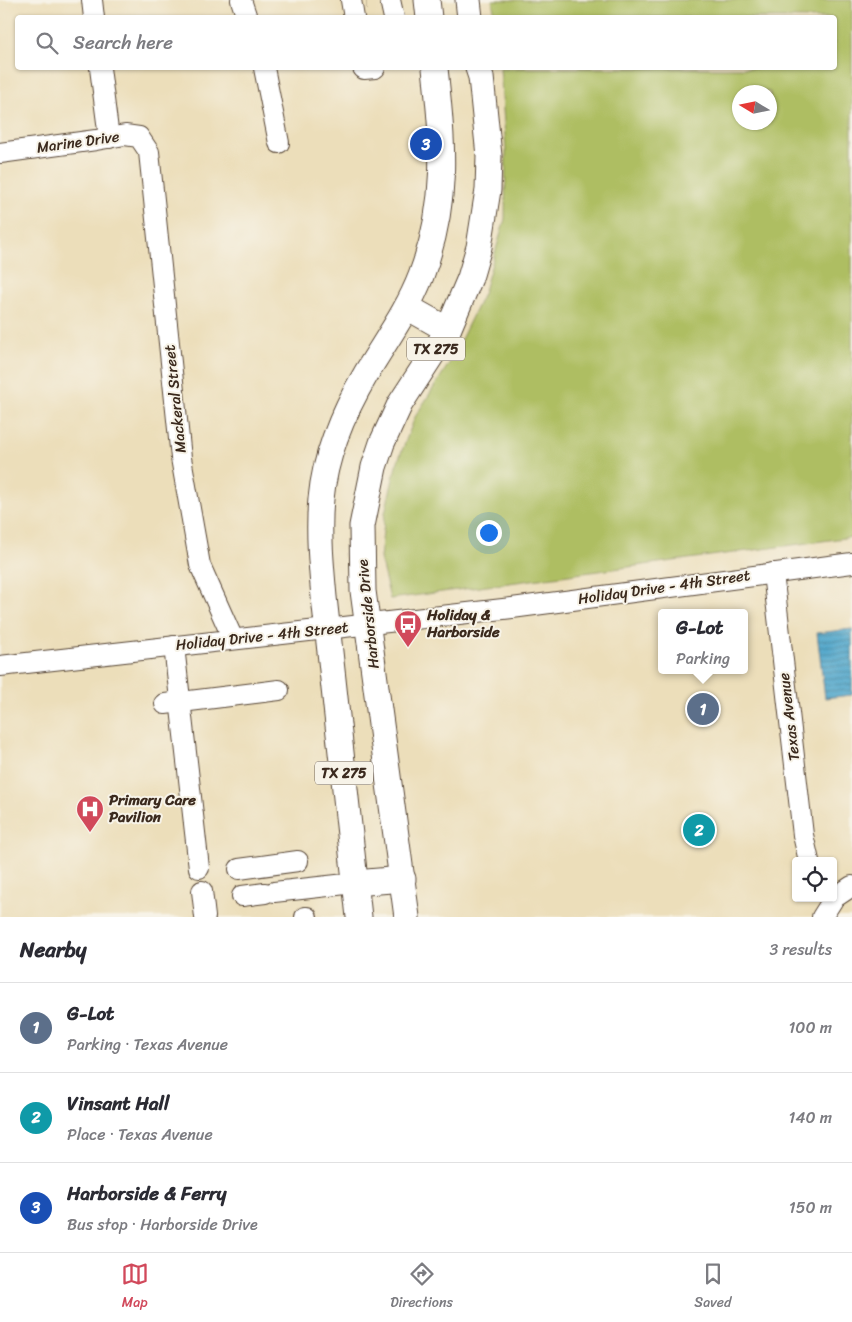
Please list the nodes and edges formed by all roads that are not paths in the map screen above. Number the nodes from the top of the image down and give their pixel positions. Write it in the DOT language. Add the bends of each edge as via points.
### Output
graph roads {
  1 [pos="92,0"];
  2 [pos="242,0"];
  3 [pos="390,0"];
  4 [pos="427,0"];
  5 [pos="468,0"];
  6 [pos="94,15"];
  7 [pos="246,15"];
  8 [pos="393,15"];
  9 [pos="429,15"];
  10 [pos="470,15"];
  11 [pos="100,70"];
  12 [pos="264,70"];
  13 [pos="434,70"];
  14 [pos="479,70"];
  15 [pos="109,138"];
  16 [pos="279,143"];
  17 [pos="149,152"];
  18 [pos="0,153"];
  19 [pos="407,307"];
  20 [pos="448,330"];
  21 [pos="852,563"];
  22 [pos="773,573"];
  23 [pos="368,624"];
  24 [pos="328,628"];
  25 [pos="233,639"];
  26 [pos="174,646"];
  27 [pos="0,660"];
  28 [pos="0,666"];
  29 [pos="279,690"];
  30 [pos="173,703"];
  31 [pos="807,857"];
  32 [pos="298,861"];
  33 [pos="199,868"];
  34 [pos="239,869"];
  35 [pos="403,879"];
  36 [pos="355,883"];
  37 [pos="852,886"];
  38 [pos="202,891"];
  39 [pos="242,896"];
  40 [pos="837,896"];
  41 [pos="831,902"];
  42 [pos="204,917"];
  43 [pos="359,917"];
  44 [pos="407,917"];
  45 [pos="822,917"];
  1 -- 6 [label="street"];
  2 -- 7 [label="street"];
  3 -- 8 [label="street"];
  4 -- 9 [label="main road"];
  5 -- 10 [label="main road"];
  11 -- 15 [label="street"];
  12 -- 16 [label="street"];
  13 -- 19 [label="main road, TX 275" via="443,150 441,199 431,246"];
  14 -- 20 [label="main road, Harborside Drive / TX 275" via="489,156 488,190 470,278"];
  15 -- 17 [label="street, Marine Drive" via="139,137"];
  15 -- 18 [label="street, Marine Drive"];
  17 -- 25 [label="street, Mackeral Street" via="181,458 200,565"];
  19 -- 20 [label="main road"];
  19 -- 24 [label="main road, TX 275" via="354,395 327,467 321,498 321,559"];
  20 -- 23 [label="main road, Harborside Drive / TX 275" via="400,404 374,467 362,526 363,591"];
  21 -- 22 [label="street, Holiday Drive - 4th Street"];
  22 -- 23 [label="street, Holiday Drive - 4th Street"];
  22 -- 31 [label="street, Texas Avenue"];
  23 -- 24 [label="street, Holiday Drive - 4th Street"];
  23 -- 35 [label="main road, Harborside Drive / TX 275"];
  24 -- 25 [label="street, Holiday Drive - 4th Street"];
  24 -- 36 [label="main road, TX 275"];
  25 -- 26 [label="street, Holiday Drive - 4th Street"];
  26 -- 28 [label="street, Holiday Drive - 4th Street"];
  26 -- 30 [label="street"];
  27 -- 28 [label="street"];
  29 -- 30 [label="street"];
  30 -- 33 [label="street"];
  32 -- 34 [label="street"];
  35 -- 36 [label="main road"];
  35 -- 44 [label="main road, Harborside Drive / TX 275"];
  36 -- 39 [label="street"];
  36 -- 43 [label="main road, TX 275"];
  37 -- 40 [label="street"];
  38 -- 42 [label="street"];
  41 -- 45 [label="street"];
}
